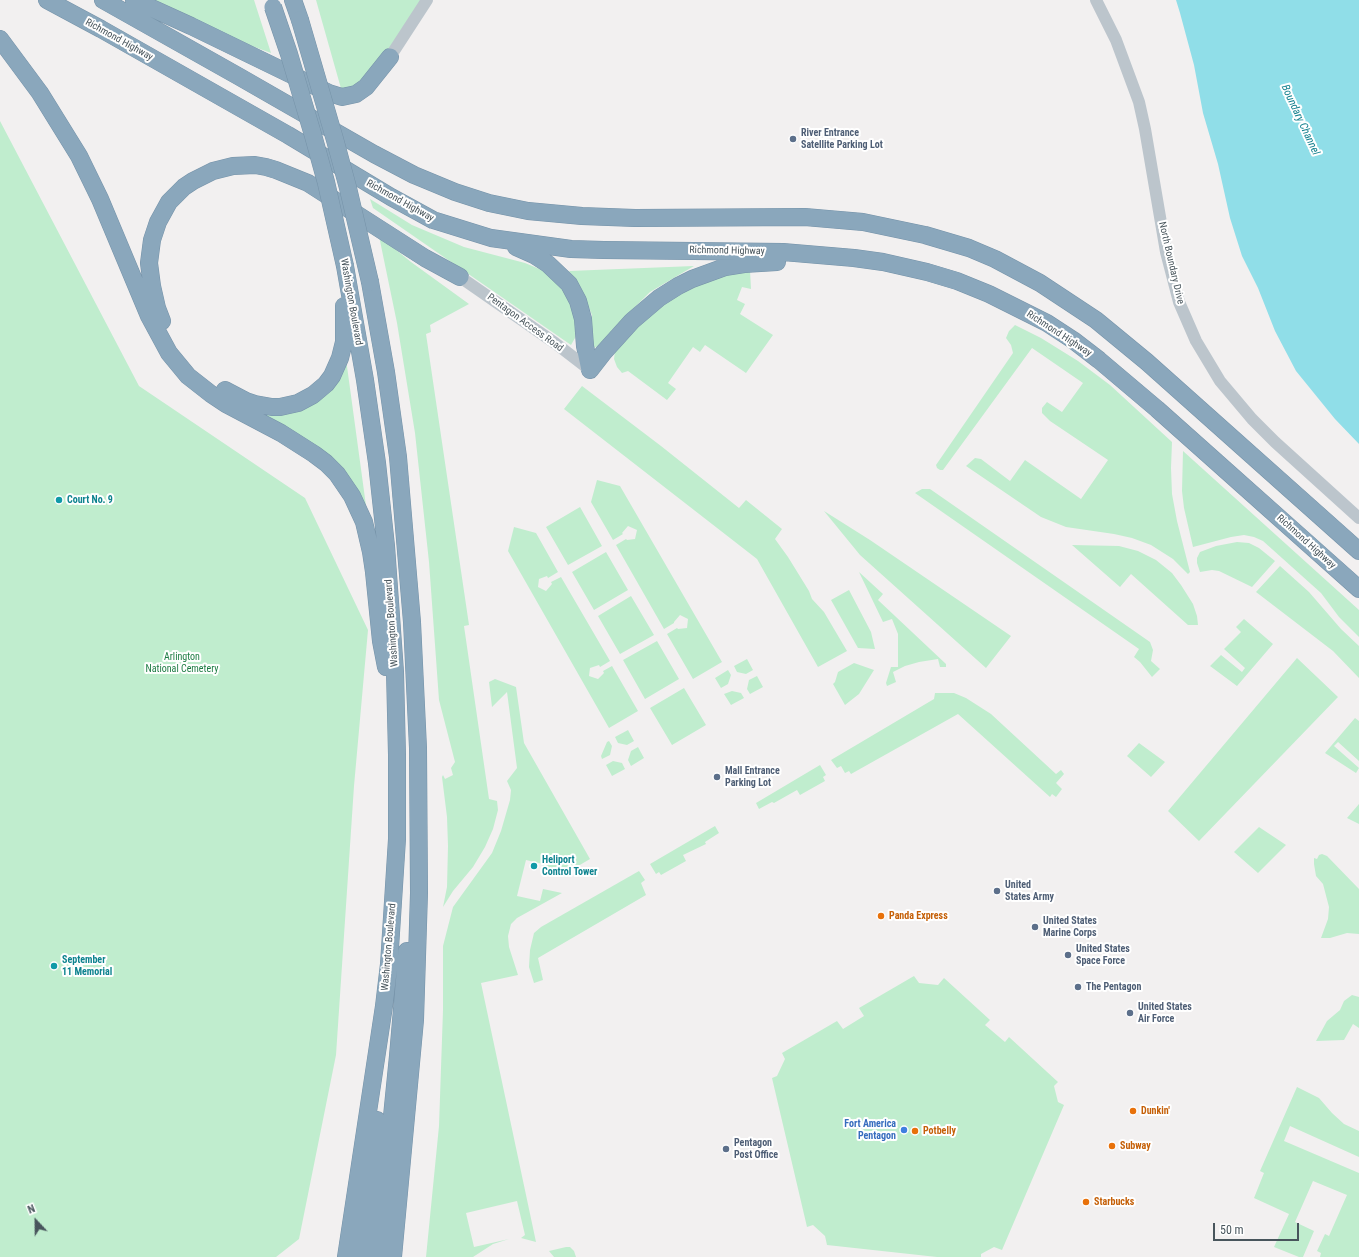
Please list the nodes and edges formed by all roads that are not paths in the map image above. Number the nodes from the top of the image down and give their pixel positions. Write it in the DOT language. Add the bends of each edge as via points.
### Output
graph roads {
  1 [pos="47,0"];
  2 [pos="103,0"];
  3 [pos="134,0"];
  4 [pos="293,0"];
  5 [pos="427,0"];
  6 [pos="1096,0"];
  7 [pos="271,2"];
  8 [pos="0,39"];
  9 [pos="390,57"];
  10 [pos="491,238"];
  11 [pos="854,258"];
  12 [pos="345,266"];
  13 [pos="460,276"];
  14 [pos="149,316"];
  15 [pos="590,370"];
  16 [pos="1359,518"];
  17 [pos="1359,551"];
  18 [pos="1359,589"];
  19 [pos="397,712"];
  20 [pos="418,830"];
  21 [pos="384,1006"];
  22 [pos="396,1229"];
  23 [pos="346,1257"];
  24 [pos="363,1257"];
  25 [pos="378,1257"];
  26 [pos="393,1257"];
  27 [pos="397,1257"];
  1 -- 10 [label="highway, Richmond Highway" via="288,135 433,220"];
  2 -- 17 [label="highway" via="414,175 489,203 528,211 582,216 805,217 863,222 926,235 995,259 1040,283 1096,320"];
  3 -- 9 [label="highway" via="336,96 348,97 361,91 371,83"];
  4 -- 20 [label="highway, Washington Boulevard, bridge" via="346,181 370,282 392,414 409,573 417,708"];
  5 -- 9 [label="street"];
  6 -- 16 [label="street, North Boundary Drive" via="1116,40 1139,102 1168,259 1179,302 1196,341 1220,381 1252,419"];
  7 -- 12 [label="highway, Washington Boulevard, bridge" via="313,135"];
  8 -- 14 [label="highway" via="40,92 79,156 100,199"];
  10 -- 11 [label="highway, Richmond Highway" via="571,249 783,252"];
  10 -- 15 [label="highway" via="521,249 548,264 569,284 578,301 583,319"];
  11 -- 15 [label="highway" via="744,264 725,267 692,279 644,310"];
  11 -- 18 [label="highway, Richmond Highway" via="905,266 957,281 1047,323 1099,360 1140,394"];
  12 -- 13 [label="highway" via="344,342 337,367 326,384 306,399 289,405 268,406 246,401 220,387 203,376 184,357 166,328 156,303 150,275 150,251 154,231 163,211 184,187 223,168 255,165 276,170 308,183 426,258"];
  12 -- 19 [label="highway, Washington Boulevard" via="377,463 389,587"];
  13 -- 14 [label="highway" via="402,232 313,176 276,161 254,156 231,157 209,163 179,180 163,196 150,216 143,238 141,260 142,286"];
  13 -- 15 [label="street, Pentagon Access Road"];
  14 -- 19 [label="highway" via="169,353 199,386 314,454 336,474 352,496 364,522 371,552 380,641"];
  19 -- 21 [label="highway, Washington Boulevard" via="397,839"];
  20 -- 22 [label="highway, Washington Boulevard" via="415,1020"];
  20 -- 25 [label="highway"];
  21 -- 23 [label="highway, Washington Boulevard"];
  21 -- 24 [label="highway" via="383,1073"];
  22 -- 26 [label="highway, Washington Boulevard"];
  22 -- 27 [label="highway"];
}
